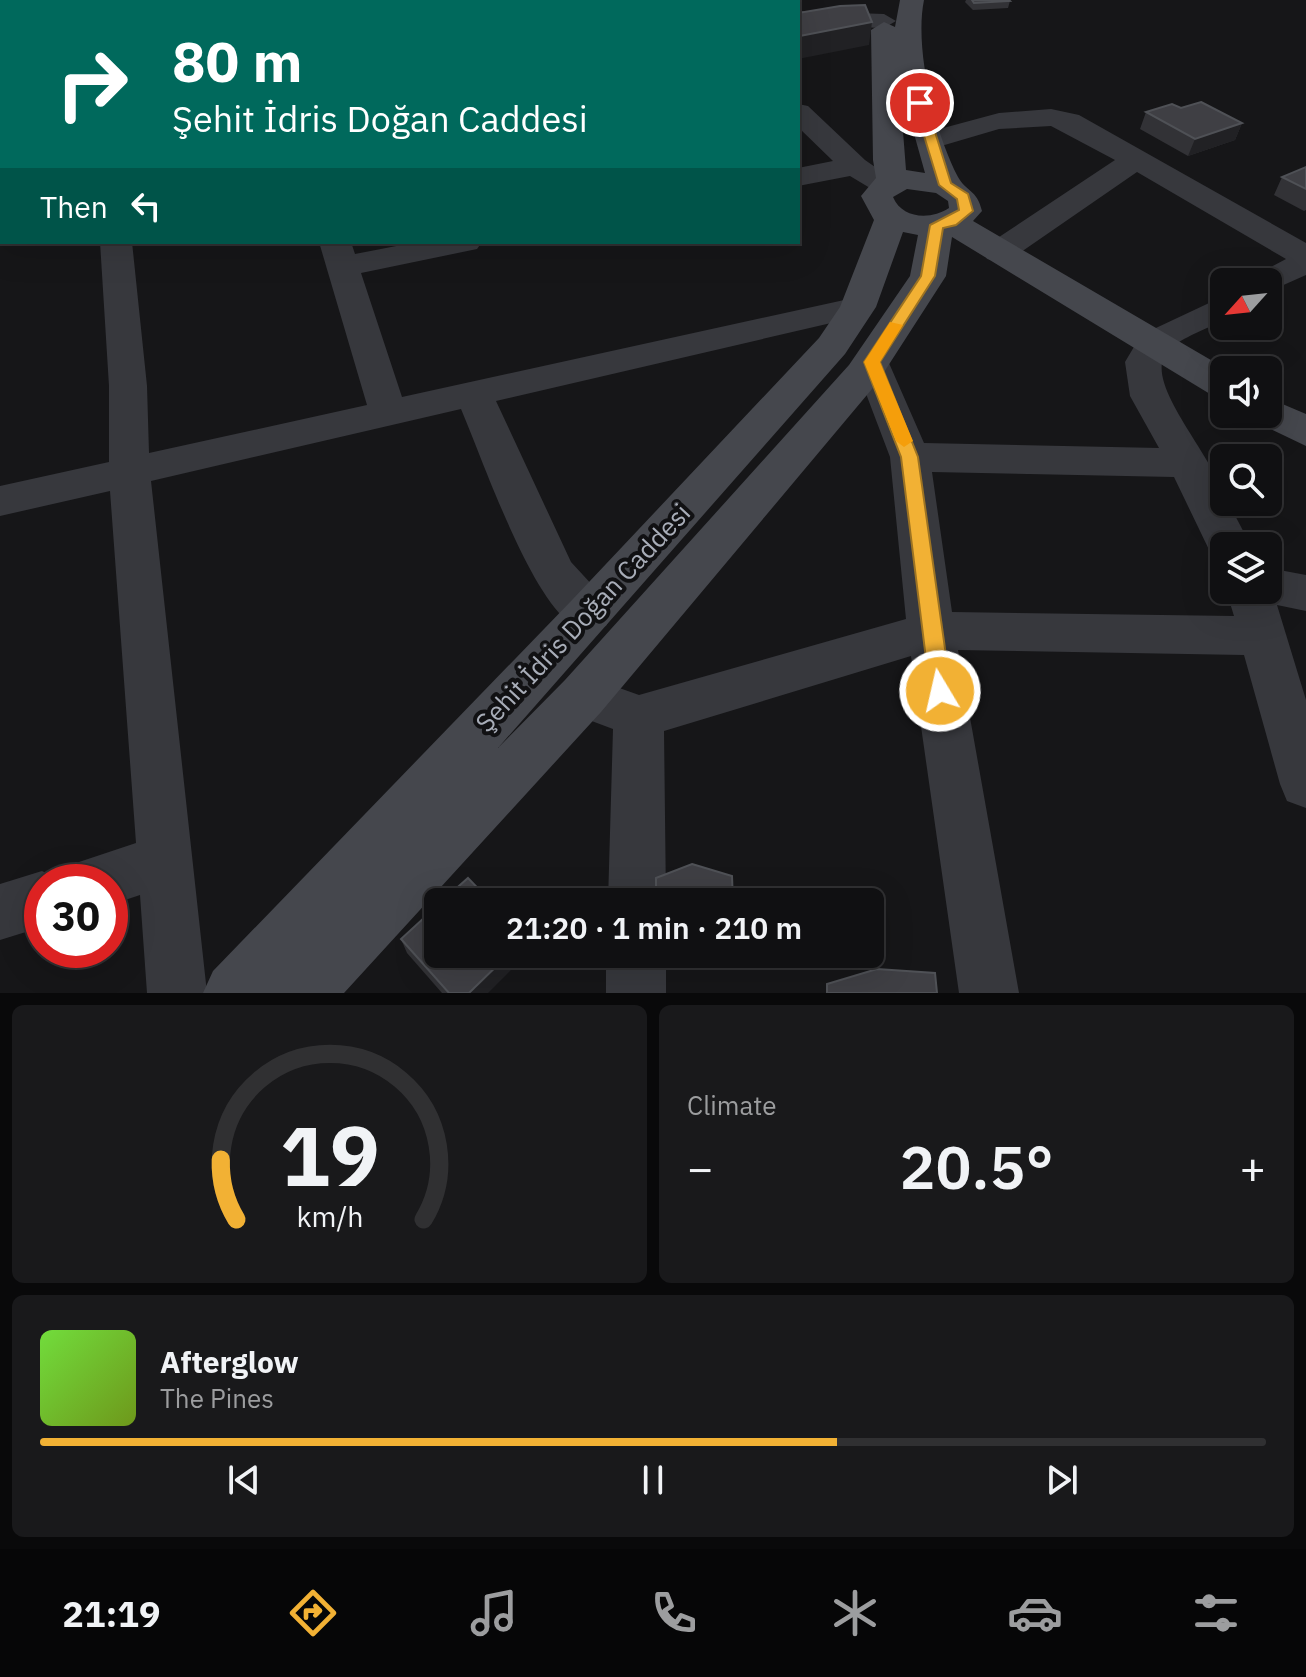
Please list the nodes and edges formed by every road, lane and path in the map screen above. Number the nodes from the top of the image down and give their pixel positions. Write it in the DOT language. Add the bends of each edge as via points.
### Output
graph roads {
  1 [pos="912,0"];
  2 [pos="885,10"];
  3 [pos="800,18"];
  4 [pos="800,114"];
  5 [pos="931,140"];
  6 [pos="1136,159"];
  7 [pos="855,166"];
  8 [pos="800,177"];
  9 [pos="918,203"];
  10 [pos="116,244"];
  11 [pos="446,244"];
  12 [pos="999,252"];
  13 [pos="338,255"];
  14 [pos="1306,260"];
  15 [pos="1282,274"];
  16 [pos="858,307"];
  17 [pos="1210,313"];
  18 [pos="1154,343"];
  19 [pos="872,362"];
  20 [pos="1210,377"];
  21 [pos="473,393"];
  22 [pos="388,412"];
  23 [pos="1282,419"];
  24 [pos="1306,432"];
  25 [pos="910,457"];
  26 [pos="1188,463"];
  27 [pos="129,470"];
  28 [pos="0,501"];
  29 [pos="1222,532"];
  30 [pos="1282,589"];
  31 [pos="1306,593"];
  32 [pos="1253,604"];
  33 [pos="590,613"];
  34 [pos="931,631"];
  35 [pos="1263,636"];
  36 [pos="583,696"];
  37 [pos="639,717"];
  38 [pos="1306,784"];
  39 [pos="164,861"];
  40 [pos="128,872"];
  41 [pos="637,888"];
  42 [pos="24,905"];
  43 [pos="0,912"];
  44 [pos="636,968"];
  45 [pos="177,993"];
  46 [pos="235,993"];
  47 [pos="301,993"];
  48 [pos="636,993"];
  49 [pos="989,993"];
  1 -- 5 [label="main road, Şehit İdris Doğan Caddesi" via="908,46"];
  2 -- 3 [label="street"];
  2 -- 9 [label="main road" via="888,160"];
  4 -- 7 [label="street"];
  5 -- 6 [label="street" via="1036,115 1069,121"];
  5 -- 9 [label="main road, Şehit İdris Doğan Caddesi"];
  6 -- 12 [label="street"];
  6 -- 14 [label="street"];
  7 -- 8 [label="street"];
  7 -- 9 [label="street"];
  9 -- 12 [label="main road"];
  9 -- 16 [label="main road, Şehit İdris Doğan Caddesi"];
  9 -- 19 [label="main road, Şehit İdris Doğan Caddesi" via="928,276"];
  10 -- 27 [label="street"];
  11 -- 13 [label="street"];
  12 -- 18 [label="main road"];
  13 -- 22 [label="street"];
  14 -- 15 [label="street"];
  16 -- 21 [label="street"];
  16 -- 33 [label="main road, Şehit İdris Doğan Caddesi" via="832,346"];
  17 -- 18 [label="street"];
  18 -- 20 [label="main road"];
  18 -- 26 [label="street" via="1143,362 1149,396"];
  19 -- 25 [label="street"];
  19 -- 36 [label="main road, Şehit İdris Doğan Caddesi"];
  21 -- 22 [label="street"];
  21 -- 33 [label="street" via="553,571"];
  22 -- 27 [label="street"];
  23 -- 24 [label="main road"];
  25 -- 26 [label="street"];
  25 -- 34 [label="street"];
  26 -- 29 [label="street"];
  27 -- 28 [label="street"];
  27 -- 39 [label="street"];
  30 -- 31 [label="street"];
  32 -- 35 [label="street"];
  33 -- 46 [label="main road, Şehit İdris Doğan Caddesi"];
  34 -- 35 [label="street"];
  34 -- 37 [label="street"];
  34 -- 49 [label="street"];
  35 -- 38 [label="street"];
  36 -- 37 [label="street"];
  36 -- 47 [label="main road, Şehit İdris Doğan Caddesi"];
  37 -- 41 [label="street"];
  39 -- 40 [label="street"];
  39 -- 45 [label="street"];
  42 -- 43 [label="street"];
  44 -- 48 [label="street"];
}
